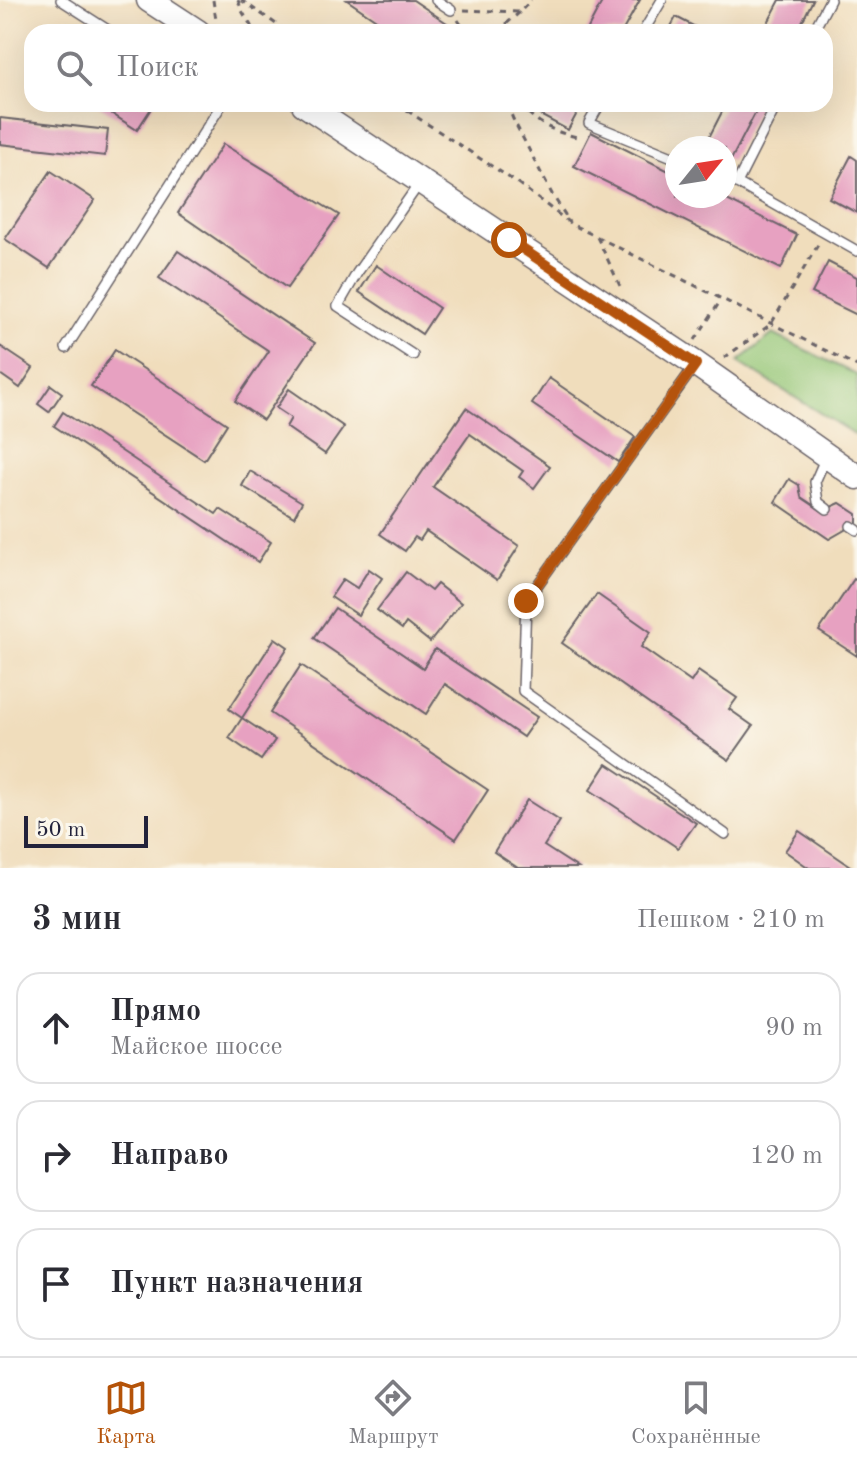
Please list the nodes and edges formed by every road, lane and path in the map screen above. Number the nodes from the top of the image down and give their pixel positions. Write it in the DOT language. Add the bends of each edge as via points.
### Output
graph roads {
  1 [pos="61,0"];
  2 [pos="149,0"];
  3 [pos="213,0"];
  4 [pos="239,0"];
  5 [pos="436,0"];
  6 [pos="531,0"];
  7 [pos="662,0"];
  8 [pos="830,0"];
  9 [pos="451,10"];
  10 [pos="520,12"];
  11 [pos="98,24"];
  12 [pos="201,24"];
  13 [pos="208,24"];
  14 [pos="250,24"];
  15 [pos="276,24"];
  16 [pos="506,24"];
  17 [pos="648,24"];
  18 [pos="817,24"];
  19 [pos="217,112"];
  20 [pos="316,112"];
  21 [pos="409,112"];
  22 [pos="510,112"];
  23 [pos="527,112"];
  24 [pos="595,112"];
  25 [pos="773,112"];
  26 [pos="589,123"];
  27 [pos="665,154"];
  28 [pos="421,181"];
  29 [pos="737,183"];
  30 [pos="571,224"];
  31 [pos="825,232"];
  32 [pos="597,237"];
  33 [pos="857,251"];
  34 [pos="621,290"];
  35 [pos="721,300"];
  36 [pos="771,324"];
  37 [pos="66,348"];
  38 [pos="413,355"];
  39 [pos="701,358"];
  40 [pos="857,366"];
  41 [pos="827,455"];
  42 [pos="857,477"];
  43 [pos="827,509"];
  44 [pos="725,834"];
  1 -- 11 [label="lane"];
  2 -- 12 [label="street"];
  3 -- 13 [label="path"];
  4 -- 14 [label="path"];
  4 -- 15 [label="path"];
  5 -- 9 [label="lane"];
  6 -- 10 [label="path"];
  7 -- 17 [label="lane"];
  8 -- 18 [label="lane"];
  9 -- 10 [label="path"];
  10 -- 16 [label="path"];
  19 -- 37 [label="lane"];
  20 -- 28 [label="street"];
  21 -- 30 [label="path"];
  22 -- 30 [label="path"];
  23 -- 26 [label="path" via="557,133 577,137"];
  24 -- 26 [label="lane"];
  25 -- 29 [label="lane"];
  26 -- 27 [label="lane"];
  28 -- 38 [label="lane" via="338,306"];
  28 -- 39 [label="street"];
  29 -- 31 [label="lane"];
  30 -- 32 [label="path"];
  31 -- 33 [label="lane"];
  31 -- 36 [label="path"];
  32 -- 34 [label="path"];
  32 -- 35 [label="path"];
  35 -- 36 [label="path"];
  35 -- 39 [label="path"];
  36 -- 39 [label="path"];
  36 -- 40 [label="path"];
  39 -- 41 [label="street"];
  39 -- 44 [label="lane" via="526,601 523,691"];
  41 -- 42 [label="street"];
  41 -- 43 [label="lane" via="815,482 818,502"];
}
